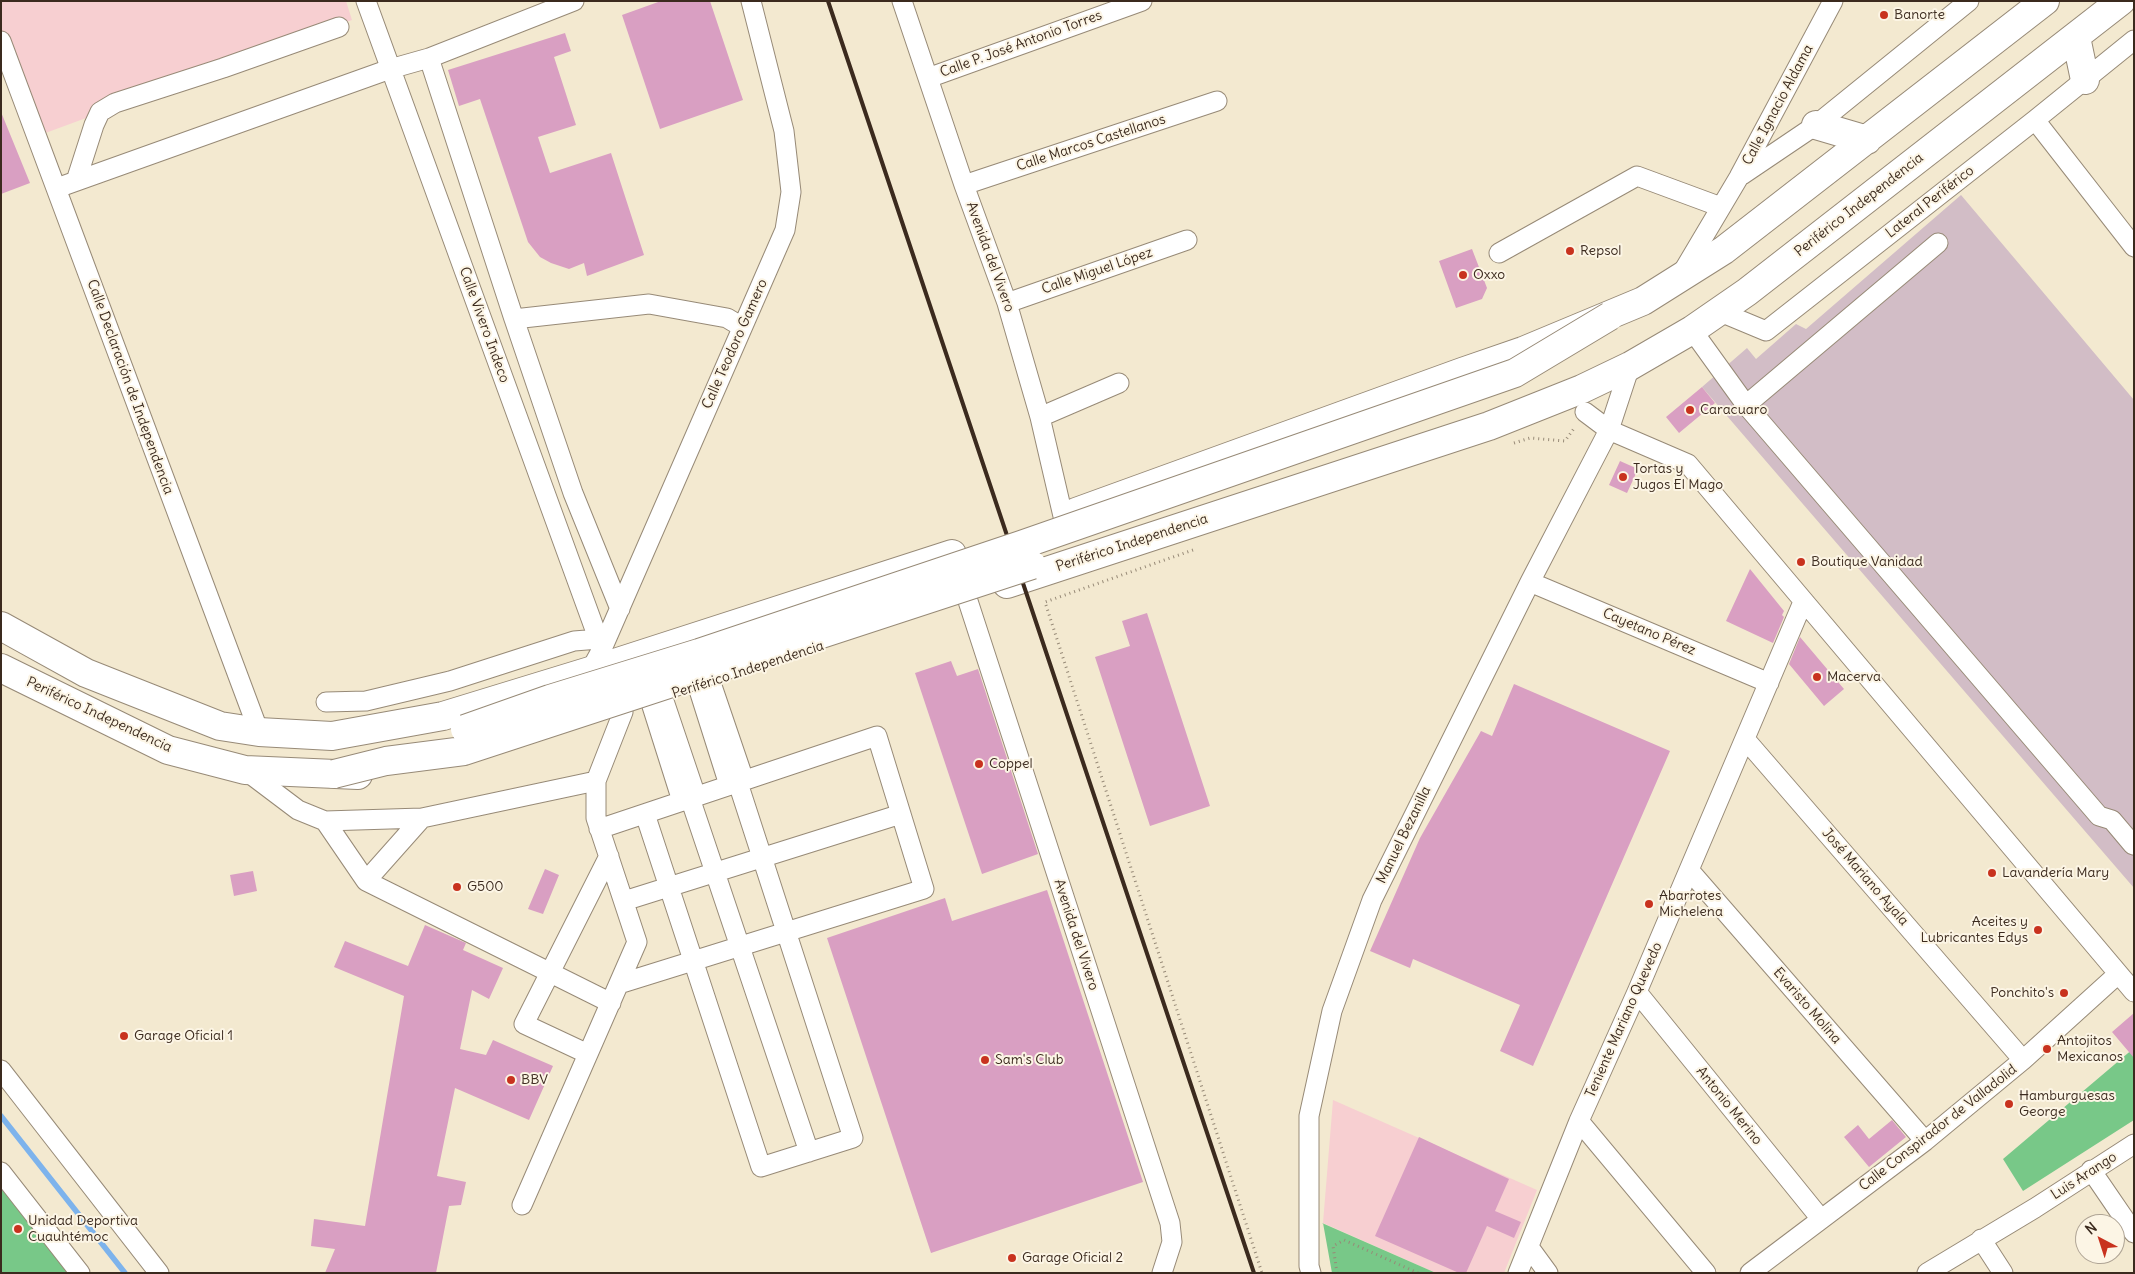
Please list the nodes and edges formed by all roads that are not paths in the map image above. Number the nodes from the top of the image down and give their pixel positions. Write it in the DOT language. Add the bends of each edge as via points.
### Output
graph roads {
  1 [pos="366,1"];
  2 [pos="574,1"];
  3 [pos="751,1"];
  4 [pos="902,1"];
  5 [pos="1142,1"];
  6 [pos="1833,1"];
  7 [pos="1969,1"];
  8 [pos="2045,1"];
  9 [pos="2121,1"];
  10 [pos="544,6"];
  11 [pos="339,27"];
  12 [pos="2076,37"];
  13 [pos="2134,40"];
  14 [pos="1,41"];
  15 [pos="429,58"];
  16 [pos="390,70"];
  17 [pos="928,78"];
  18 [pos="2085,80"];
  19 [pos="1217,101"];
  20 [pos="2035,120"];
  21 [pos="1816,126"];
  22 [pos="1866,140"];
  23 [pos="1739,177"];
  24 [pos="76,181"];
  25 [pos="964,185"];
  26 [pos="56,188"];
  27 [pos="1721,207"];
  28 [pos="1187,240"];
  29 [pos="1938,243"];
  30 [pos="2134,247"];
  31 [pos="1499,253"];
  32 [pos="1677,281"];
  33 [pos="1007,303"];
  34 [pos="1718,311"];
  35 [pos="1610,316"];
  36 [pos="514,319"];
  37 [pos="742,327"];
  38 [pos="1692,330"];
  39 [pos="1630,366"];
  40 [pos="1119,383"];
  41 [pos="1584,400"];
  42 [pos="1746,405"];
  43 [pos="1040,418"];
  44 [pos="1609,430"];
  45 [pos="1064,516"];
  46 [pos="1006,561"];
  47 [pos="1530,582"];
  48 [pos="968,598"];
  49 [pos="1803,602"];
  50 [pos="620,609"];
  51 [pos="1,626"];
  52 [pos="597,653"];
  53 [pos="1,668"];
  54 [pos="1768,683"];
  55 [pos="705,685"];
  56 [pos="657,700"];
  57 [pos="326,702"];
  58 [pos="623,712"];
  59 [pos="259,732"];
  60 [pos="344,734"];
  61 [pos="1745,739"];
  62 [pos="245,770"];
  63 [pos="334,774"];
  64 [pos="596,781"];
  65 [pos="737,783"];
  66 [pos="689,799"];
  67 [pos="645,814"];
  68 [pos="901,814"];
  69 [pos="422,818"];
  70 [pos="325,820"];
  71 [pos="599,828"];
  72 [pos="2134,845"];
  73 [pos="608,856"];
  74 [pos="763,859"];
  75 [pos="1689,870"];
  76 [pos="716,873"];
  77 [pos="366,881"];
  78 [pos="669,887"];
  79 [pos="624,901"];
  80 [pos="785,932"];
  81 [pos="740,946"];
  82 [pos="692,961"];
  83 [pos="549,972"];
  84 [pos="2118,974"];
  85 [pos="619,984"];
  86 [pos="1637,992"];
  87 [pos="2134,992"];
  88 [pos="611,1003"];
  89 [pos="588,1054"];
  90 [pos="2024,1060"];
  91 [pos="1,1070"];
  92 [pos="1578,1121"];
  93 [pos="1925,1142"];
  94 [pos="2134,1144"];
  95 [pos="809,1152"];
  96 [pos="2091,1170"];
  97 [pos="1,1172"];
  98 [pos="522,1205"];
  99 [pos="1821,1219"];
  100 [pos="2134,1233"];
  101 [pos="1981,1239"];
  102 [pos="1529,1247"];
  103 [pos="80,1273"];
  104 [pos="159,1273"];
  105 [pos="1162,1273"];
  106 [pos="1311,1273"];
  107 [pos="1518,1273"];
  108 [pos="1548,1273"];
  109 [pos="1706,1273"];
  110 [pos="1750,1273"];
  111 [pos="1926,1273"];
  112 [pos="2003,1273"];
  1 -- 16 [label="street, Calle Vivero Indeco"];
  2 -- 10 [label="street"];
  3 -- 37 [label="street, Calle Teodoro Gamero" via="784,131 791,192 785,230"];
  4 -- 17 [label="street, Avenida del Vivero"];
  5 -- 17 [label="street, Calle P. José Antonio Torres"];
  6 -- 23 [label="street, Calle Ignacio Aldama"];
  7 -- 21 [label="street"];
  8 -- 22 [label="highway"];
  9 -- 12 [label="highway, Periférico Independencia"];
  10 -- 15 [label="street"];
  11 -- 24 [label="street" via="115,103 100,112"];
  12 -- 18 [label="highway"];
  12 -- 34 [label="highway, Periférico Independencia" via="1747,292"];
  13 -- 18 [label="street, Lateral Periférico"];
  14 -- 26 [label="street, Calle Declaración de Independencia"];
  15 -- 16 [label="street"];
  15 -- 36 [label="street"];
  16 -- 24 [label="street"];
  16 -- 52 [label="street, Calle Vivero Indeco"];
  17 -- 25 [label="street, Avenida del Vivero"];
  18 -- 20 [label="street, Lateral Periférico"];
  19 -- 25 [label="street, Calle Marcos Castellanos"];
  20 -- 30 [label="street"];
  20 -- 34 [label="street, Lateral Periférico" via="1766,331"];
  21 -- 22 [label="highway"];
  21 -- 23 [label="street"];
  22 -- 32 [label="highway" via="1724,250"];
  23 -- 27 [label="street, Calle Ignacio Aldama"];
  24 -- 26 [label="street"];
  25 -- 33 [label="street, Avenida del Vivero"];
  26 -- 59 [label="street, Calle Declaración de Independencia"];
  27 -- 31 [label="street" via="1637,176"];
  27 -- 32 [label="street, Calle Ignacio Aldama"];
  28 -- 33 [label="street, Calle Miguel López"];
  29 -- 42 [label="street"];
  32 -- 35 [label="highway"];
  33 -- 43 [label="street, Avenida del Vivero"];
  34 -- 38 [label="highway, Periférico Independencia"];
  35 -- 45 [label="highway, Periférico Independencia" via="1523,351"];
  35 -- 46 [label="highway, bridge" via="1515,373"];
  36 -- 37 [label="street" via="649,304 727,318"];
  36 -- 50 [label="street" via="573,492"];
  37 -- 50 [label="street, Calle Teodoro Gamero"];
  38 -- 39 [label="highway, Periférico Independencia"];
  38 -- 42 [label="street"];
  39 -- 41 [label="highway, Periférico Independencia"];
  39 -- 44 [label="street, Manuel Bezanilla"];
  39 -- 46 [label="highway, bridge" via="1576,378 1488,416"];
  40 -- 43 [label="street"];
  41 -- 44 [label="street"];
  41 -- 46 [label="highway, Periférico Independencia"];
  42 -- 72 [label="street" via="2099,816 2112,820"];
  43 -- 45 [label="street, Avenida del Vivero"];
  44 -- 47 [label="street, Manuel Bezanilla"];
  44 -- 49 [label="street" via="1688,464"];
  45 -- 46 [label="highway, Periférico Independencia"];
  46 -- 48 [label="highway, Periférico Independencia"];
  46 -- 52 [label="highway, Periférico Independencia"];
  46 -- 60 [label="highway, bridge" via="550,699 466,729 399,735"];
  46 -- 63 [label="highway, bridge" via="464,751 386,761"];
  47 -- 54 [label="street, Cayetano Pérez"];
  47 -- 106 [label="street, Manuel Bezanilla" via="1372,900 1332,1011 1309,1116"];
  48 -- 55 [label="highway, Periférico Independencia"];
  48 -- 105 [label="street, Avenida del Vivero" via="1170,1223 1172,1242"];
  49 -- 54 [label="street, Teniente Mariano Quevedo"];
  49 -- 84 [label="street"];
  50 -- 52 [label="street, Calle Teodoro Gamero"];
  51 -- 59 [label="highway, Periférico Independencia" via="86,673 220,726"];
  52 -- 57 [label="street" via="574,640 450,681 366,701"];
  52 -- 60 [label="highway, Periférico Independencia" via="443,716"];
  53 -- 62 [label="highway, Periférico Independencia" via="168,750"];
  54 -- 61 [label="street, Teniente Mariano Quevedo"];
  55 -- 56 [label="highway, Periférico Independencia"];
  55 -- 65 [label="street"];
  56 -- 58 [label="highway, Periférico Independencia"];
  56 -- 66 [label="street"];
  58 -- 63 [label="highway, Periférico Independencia" via="475,761 371,775"];
  58 -- 64 [label="street"];
  59 -- 60 [label="highway, Periférico Independencia"];
  61 -- 75 [label="street, Teniente Mariano Quevedo"];
  61 -- 90 [label="street, José Mariano Ayala"];
  62 -- 63 [label="highway, Periférico Independencia"];
  62 -- 70 [label="street" via="298,810"];
  64 -- 69 [label="street"];
  64 -- 71 [label="street"];
  65 -- 66 [label="street"];
  65 -- 68 [label="street" via="877,736"];
  65 -- 74 [label="street"];
  66 -- 67 [label="street"];
  66 -- 76 [label="street"];
  67 -- 71 [label="street"];
  67 -- 78 [label="street"];
  68 -- 74 [label="street"];
  68 -- 80 [label="street" via="924,888"];
  69 -- 70 [label="street"];
  69 -- 77 [label="street"];
  70 -- 77 [label="street"];
  71 -- 73 [label="street"];
  73 -- 79 [label="street"];
  73 -- 83 [label="street"];
  74 -- 76 [label="street"];
  74 -- 80 [label="street"];
  75 -- 86 [label="street, Teniente Mariano Quevedo"];
  75 -- 93 [label="street, Evaristo Molina"];
  76 -- 78 [label="street"];
  76 -- 81 [label="street"];
  77 -- 83 [label="street"];
  78 -- 79 [label="street"];
  78 -- 82 [label="street"];
  79 -- 85 [label="street" via="637,942"];
  80 -- 81 [label="street"];
  80 -- 95 [label="street" via="853,1138"];
  81 -- 82 [label="street"];
  81 -- 95 [label="street"];
  82 -- 85 [label="street"];
  82 -- 95 [label="street" via="761,1168"];
  83 -- 88 [label="street"];
  83 -- 89 [label="street" via="524,1024"];
  84 -- 87 [label="street"];
  84 -- 90 [label="street, Calle Conspirador de Valladolid"];
  85 -- 88 [label="street"];
  86 -- 92 [label="street, Teniente Mariano Quevedo"];
  86 -- 99 [label="street, Antonio Merino"];
  88 -- 89 [label="street"];
  89 -- 98 [label="street"];
  90 -- 93 [label="street, Calle Conspirador de Valladolid"];
  91 -- 104 [label="street"];
  92 -- 102 [label="street, Teniente Mariano Quevedo"];
  92 -- 109 [label="street"];
  93 -- 99 [label="street, Calle Conspirador de Valladolid"];
  94 -- 96 [label="street, Luis Arango"];
  96 -- 100 [label="street"];
  96 -- 101 [label="street, Luis Arango"];
  97 -- 103 [label="street"];
  99 -- 110 [label="street, Calle Conspirador de Valladolid"];
  101 -- 111 [label="street, Luis Arango"];
  101 -- 112 [label="street"];
  102 -- 107 [label="street, Teniente Mariano Quevedo"];
  102 -- 108 [label="street"];
}
